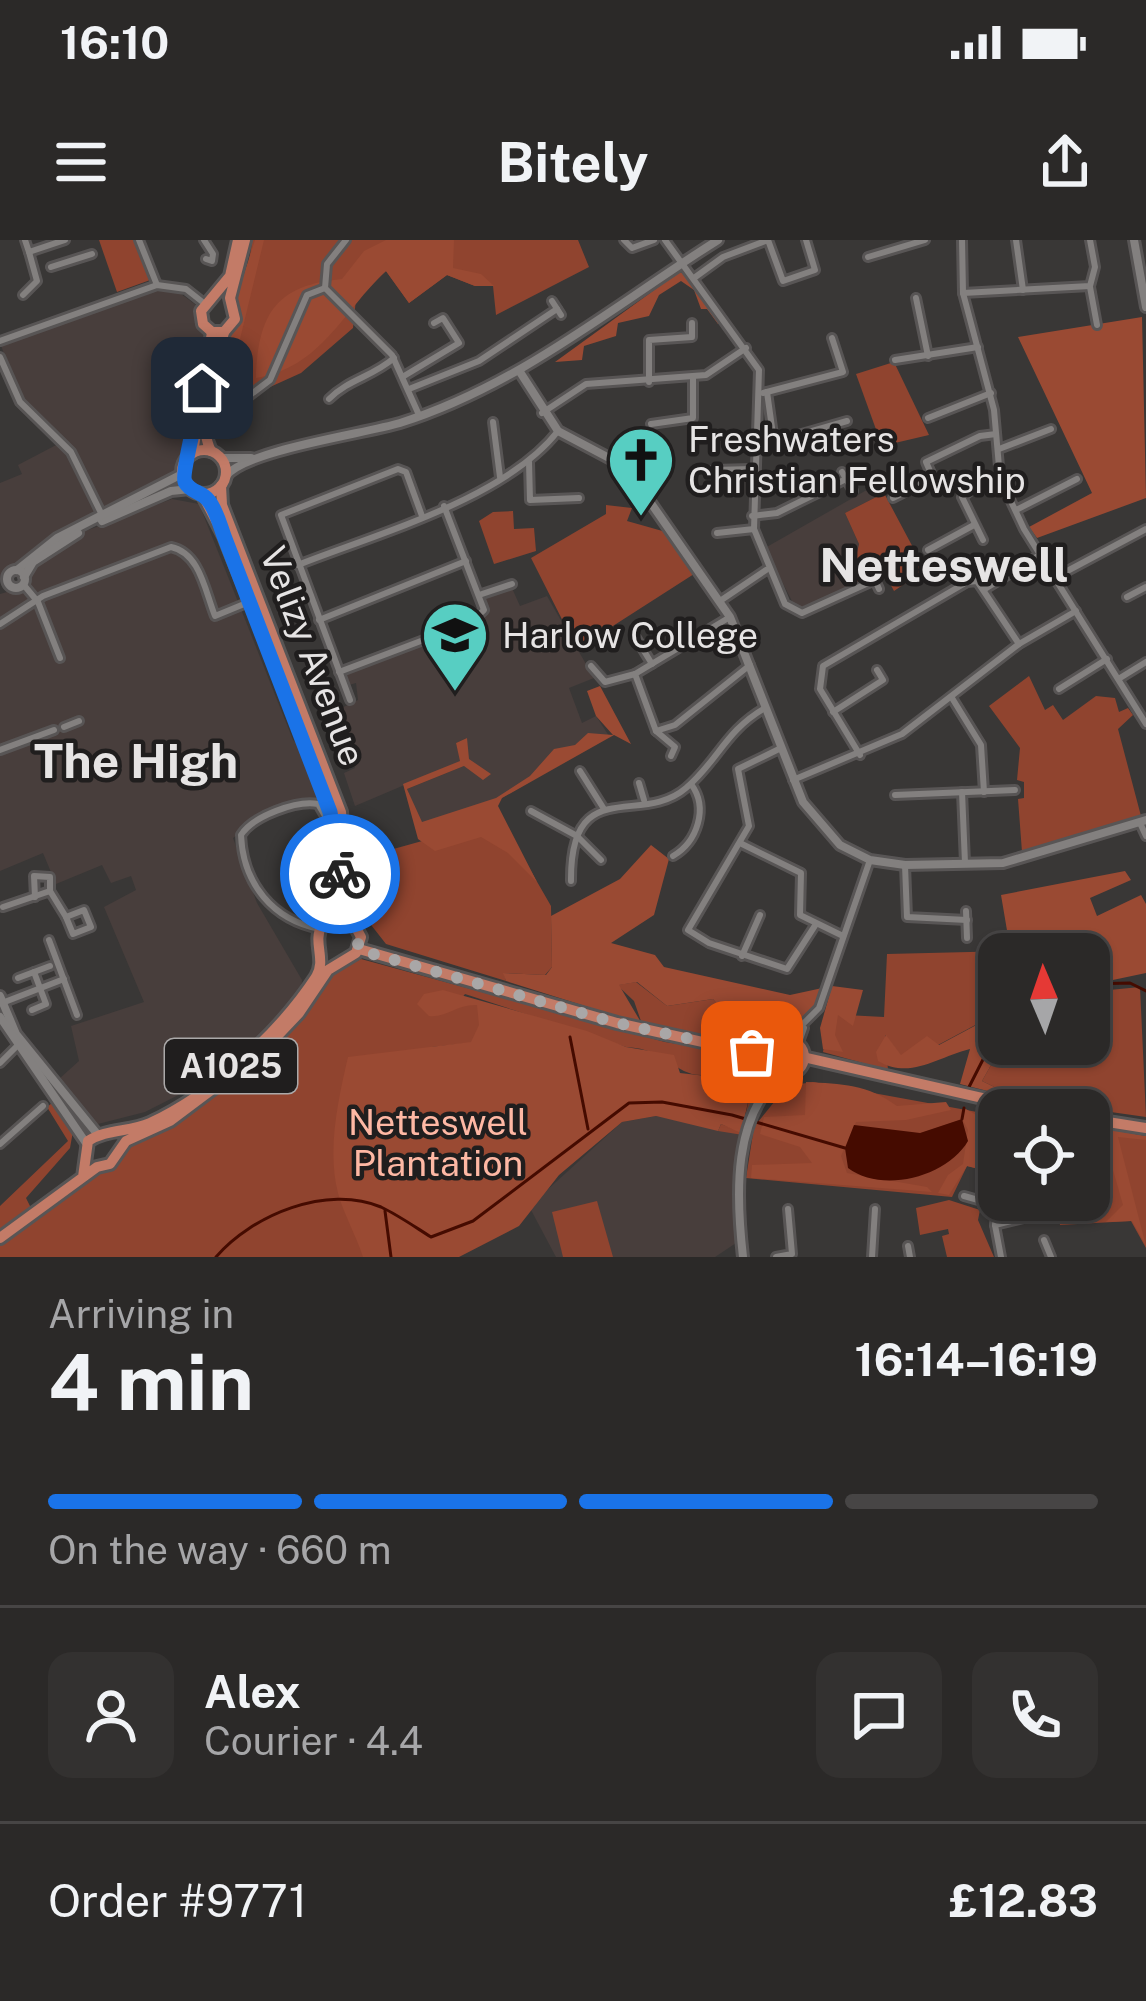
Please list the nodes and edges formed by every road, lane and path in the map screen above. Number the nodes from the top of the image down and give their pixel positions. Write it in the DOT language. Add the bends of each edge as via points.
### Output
graph roads {
  1 [pos="25,240"];
  2 [pos="64,240"];
  3 [pos="139,240"];
  4 [pos="204,240"];
  5 [pos="242,240"];
  6 [pos="346,240"];
  7 [pos="624,240"];
  8 [pos="654,240"];
  9 [pos="665,240"];
  10 [pos="718,240"];
  11 [pos="768,240"];
  12 [pos="806,240"];
  13 [pos="925,240"];
  14 [pos="962,240"];
  15 [pos="1016,240"];
  16 [pos="1090,240"];
  17 [pos="1134,240"];
  18 [pos="29,252"];
  19 [pos="92,254"];
  20 [pos="868,257"];
  21 [pos="206,260"];
  22 [pos="70,261"];
  23 [pos="683,262"];
  24 [pos="51,267"];
  25 [pos="1143,268"];
  26 [pos="694,278"];
  27 [pos="157,285"];
  28 [pos="1090,286"];
  29 [pos="326,288"];
  30 [pos="1022,290"];
  31 [pos="963,293"];
  32 [pos="23,295"];
  33 [pos="916,298"];
  34 [pos="210,301"];
  35 [pos="552,301"];
  36 [pos="231,303"];
  37 [pos="1146,307"];
  38 [pos="434,323"];
  39 [pos="692,323"];
  40 [pos="1097,325"];
  41 [pos="218,332"];
  42 [pos="832,338"];
  43 [pos="0,340"];
  44 [pos="978,347"];
  45 [pos="746,348"];
  46 [pos="928,356"];
  47 [pos="0,357"];
  48 [pos="394,358"];
  49 [pos="895,360"];
  50 [pos="520,372"];
  51 [pos="404,376"];
  52 [pos="693,380"];
  53 [pos="650,382"];
  54 [pos="409,389"];
  55 [pos="763,393"];
  56 [pos="991,393"];
  57 [pos="328,399"];
  58 [pos="237,405"];
  59 [pos="542,413"];
  60 [pos="419,415"];
  61 [pos="928,418"];
  62 [pos="847,421"];
  63 [pos="494,422"];
  64 [pos="651,424"];
  65 [pos="1051,429"];
  66 [pos="558,431"];
  67 [pos="996,434"];
  68 [pos="998,450"];
  69 [pos="211,451"];
  70 [pos="193,453"];
  71 [pos="267,457"];
  72 [pos="222,458"];
  73 [pos="529,461"];
  74 [pos="752,469"];
  75 [pos="714,470"];
  76 [pos="182,474"];
  77 [pos="500,477"];
  78 [pos="1000,478"];
  79 [pos="1077,479"];
  80 [pos="224,481"];
  81 [pos="854,491"];
  82 [pos="196,492"];
  83 [pos="892,498"];
  84 [pos="579,499"];
  85 [pos="444,506"];
  86 [pos="1015,511"];
  87 [pos="102,515"];
  88 [pos="422,516"];
  89 [pos="752,516"];
  90 [pos="974,525"];
  91 [pos="754,529"];
  92 [pos="1146,530"];
  93 [pos="718,533"];
  94 [pos="982,540"];
  95 [pos="928,550"];
  96 [pos="1041,554"];
  97 [pos="466,561"];
  98 [pos="298,565"];
  99 [pos="766,570"];
  100 [pos="1056,577"];
  101 [pos="12,583"];
  102 [pos="512,584"];
  103 [pos="1146,587"];
  104 [pos="879,589"];
  105 [pos="986,589"];
  106 [pos="479,595"];
  107 [pos="1127,597"];
  108 [pos="38,602"];
  109 [pos="249,602"];
  110 [pos="718,602"];
  111 [pos="1076,610"];
  112 [pos="730,617"];
  113 [pos="319,620"];
  114 [pos="0,624"];
  115 [pos="636,638"];
  116 [pos="1019,644"];
  117 [pos="60,658"];
  118 [pos="1107,658"];
  119 [pos="1146,662"];
  120 [pos="652,664"];
  121 [pos="750,665"];
  122 [pos="591,666"];
  123 [pos="877,670"];
  124 [pos="339,672"];
  125 [pos="635,674"];
  126 [pos="1120,678"];
  127 [pos="1059,689"];
  128 [pos="952,698"];
  129 [pos="350,700"];
  130 [pos="765,708"];
  131 [pos="833,712"];
  132 [pos="79,721"];
  133 [pos="1146,724"];
  134 [pos="656,730"];
  135 [pos="778,749"];
  136 [pos="0,751"];
  137 [pos="860,755"];
  138 [pos="671,756"];
  139 [pos="580,771"];
  140 [pos="793,780"];
  141 [pos="639,783"];
  142 [pos="691,784"];
  143 [pos="1015,790"];
  144 [pos="984,792"];
  145 [pos="962,793"];
  146 [pos="895,795"];
  147 [pos="644,800"];
  148 [pos="604,809"];
  149 [pos="531,811"];
  150 [pos="1143,822"];
  151 [pos="577,836"];
  152 [pos="1146,836"];
  153 [pos="335,842"];
  154 [pos="742,844"];
  155 [pos="673,856"];
  156 [pos="602,860"];
  157 [pos="870,860"];
  158 [pos="905,865"];
  159 [pos="965,867"];
  160 [pos="571,881"];
  161 [pos="50,891"];
  162 [pos="35,897"];
  163 [pos="1,908"];
  164 [pos="760,915"];
  165 [pos="66,917"];
  166 [pos="334,918"];
  167 [pos="350,920"];
  168 [pos="816,925"];
  169 [pos="320,929"];
  170 [pos="843,936"];
  171 [pos="968,938"];
  172 [pos="49,940"];
  173 [pos="360,943"];
  174 [pos="320,952"];
  175 [pos="742,956"];
  176 [pos="340,962"];
  177 [pos="50,966"];
  178 [pos="34,972"];
  179 [pos="18,978"];
  180 [pos="64,979"];
  181 [pos="40,988"];
  182 [pos="1,999"];
  183 [pos="32,1010"];
  184 [pos="77,1015"];
  185 [pos="0,1017"];
  186 [pos="792,1042"];
  187 [pos="20,1044"];
  188 [pos="774,1062"];
  189 [pos="0,1063"];
  190 [pos="801,1063"];
  191 [pos="978,1098"];
  192 [pos="43,1106"];
  193 [pos="1110,1122"];
  194 [pos="1146,1127"];
  195 [pos="100,1135"];
  196 [pos="0,1144"];
  197 [pos="86,1145"];
  198 [pos="117,1152"];
  199 [pos="92,1163"];
  200 [pos="964,1196"];
  201 [pos="978,1200"];
  202 [pos="788,1209"];
  203 [pos="875,1209"];
  204 [pos="995,1221"];
  205 [pos="1012,1221"];
  206 [pos="995,1226"];
  207 [pos="0,1238"];
  208 [pos="1044,1240"];
  209 [pos="908,1246"];
  210 [pos="793,1255"];
  211 [pos="743,1257"];
  212 [pos="776,1257"];
  213 [pos="872,1257"];
  214 [pos="910,1257"];
  215 [pos="1001,1257"];
  216 [pos="1051,1257"];
  1 -- 18 [label="street"];
  2 -- 18 [label="street"];
  2 -- 22 [label="street"];
  3 -- 27 [label="street"];
  4 -- 21 [label="street" via="213,254"];
  5 -- 34 [label="main road" via="230,276"];
  5 -- 36 [label="main road"];
  6 -- 29 [label="street" via="327,264"];
  7 -- 8 [label="street" via="632,248"];
  9 -- 23 [label="street"];
  10 -- 23 [label="street"];
  11 -- 12 [label="street" via="790,282 815,270"];
  11 -- 26 [label="street"];
  13 -- 20 [label="street"];
  14 -- 31 [label="street"];
  15 -- 30 [label="street"];
  16 -- 28 [label="street"];
  17 -- 25 [label="street"];
  18 -- 32 [label="street" via="37,281"];
  19 -- 22 [label="street"];
  22 -- 24 [label="street"];
  23 -- 26 [label="street"];
  23 -- 50 [label="street"];
  25 -- 37 [label="street"];
  26 -- 45 [label="street"];
  27 -- 34 [label="street"];
  27 -- 43 [label="street"];
  28 -- 30 [label="street"];
  28 -- 40 [label="street"];
  29 -- 48 [label="street"];
  29 -- 58 [label="street" via="308,295 270,380"];
  30 -- 31 [label="street"];
  31 -- 44 [label="street"];
  33 -- 46 [label="street"];
  34 -- 36 [label="main road"];
  34 -- 41 [label="main road" via="201,319"];
  35 -- 54 [label="street" via="559,312 482,360"];
  36 -- 41 [label="main road" via="235,319"];
  38 -- 51 [label="street" via="443,318 459,343"];
  39 -- 53 [label="street" via="692,337 649,340"];
  41 -- 69 [label="main road"];
  41 -- 70 [label="main road"];
  42 -- 55 [label="street" via="847,372"];
  44 -- 46 [label="street"];
  44 -- 56 [label="street"];
  45 -- 52 [label="street"];
  45 -- 55 [label="street"];
  46 -- 49 [label="street"];
  47 -- 87 [label="street" via="20,402 71,452"];
  48 -- 51 [label="street"];
  48 -- 57 [label="street"];
  50 -- 59 [label="street"];
  50 -- 60 [label="street"];
  51 -- 54 [label="street"];
  52 -- 53 [label="street"];
  52 -- 64 [label="street" via="693,418"];
  53 -- 59 [label="street" via="586,384"];
  54 -- 60 [label="street"];
  55 -- 62 [label="street" via="773,442"];
  55 -- 74 [label="street"];
  56 -- 61 [label="street"];
  56 -- 67 [label="street"];
  59 -- 66 [label="street"];
  60 -- 71 [label="street"];
  63 -- 77 [label="street"];
  65 -- 68 [label="street"];
  66 -- 73 [label="street"];
  66 -- 110 [label="street" via="637,483"];
  67 -- 68 [label="street"];
  67 -- 83 [label="street" via="926,462 933,478"];
  68 -- 78 [label="street"];
  69 -- 70 [label="main road"];
  69 -- 72 [label="main road"];
  70 -- 76 [label="main road"];
  71 -- 72 [label="street"];
  71 -- 80 [label="street"];
  72 -- 80 [label="main road"];
  73 -- 77 [label="street"];
  73 -- 84 [label="street" via="530,500"];
  74 -- 75 [label="street"];
  74 -- 89 [label="street"];
  76 -- 82 [label="main road"];
  76 -- 87 [label="street"];
  77 -- 85 [label="street"];
  78 -- 86 [label="street"];
  78 -- 90 [label="street" via="963,495"];
  79 -- 86 [label="street"];
  80 -- 82 [label="main road"];
  80 -- 167 [label="main road, Velizy Avenue" via="222,506 341,811"];
  81 -- 89 [label="street" via="844,475 778,513"];
  82 -- 101 [label="street" via="171,491 75,534"];
  82 -- 109 [label="main road, Velizy Avenue"];
  85 -- 88 [label="street"];
  85 -- 97 [label="street"];
  86 -- 96 [label="street"];
  87 -- 101 [label="street" via="57,538"];
  88 -- 98 [label="street"];
  88 -- 98 [label="street" via="398,469 302,504 280,515"];
  89 -- 91 [label="street"];
  90 -- 94 [label="street"];
  90 -- 95 [label="street"];
  91 -- 93 [label="street"];
  91 -- 99 [label="street"];
  92 -- 100 [label="street"];
  96 -- 100 [label="street"];
  96 -- 105 [label="street"];
  97 -- 106 [label="street"];
  97 -- 113 [label="street"];
  98 -- 113 [label="street"];
  99 -- 104 [label="street" via="795,613 875,580"];
  99 -- 110 [label="street"];
  100 -- 111 [label="street"];
  101 -- 108 [label="street"];
  102 -- 106 [label="street"];
  103 -- 107 [label="street"];
  105 -- 116 [label="street"];
  105 -- 131 [label="street" via="967,582 823,666 820,689"];
  106 -- 124 [label="street" via="484,610 471,622"];
  108 -- 109 [label="street" via="171,547 195,564 215,616"];
  108 -- 114 [label="street"];
  108 -- 117 [label="street"];
  109 -- 153 [label="main road, Velizy Avenue"];
  110 -- 112 [label="street"];
  111 -- 116 [label="street"];
  111 -- 118 [label="street"];
  112 -- 120 [label="street"];
  112 -- 121 [label="street"];
  113 -- 124 [label="street"];
  115 -- 120 [label="street"];
  116 -- 128 [label="street"];
  118 -- 126 [label="street"];
  118 -- 127 [label="street"];
  119 -- 126 [label="street"];
  120 -- 125 [label="street"];
  121 -- 130 [label="street"];
  121 -- 134 [label="street"];
  122 -- 125 [label="street" via="605,682"];
  123 -- 131 [label="street" via="883,680"];
  124 -- 129 [label="street"];
  125 -- 134 [label="street"];
  126 -- 133 [label="street"];
  128 -- 137 [label="street"];
  128 -- 144 [label="street" via="981,745"];
  130 -- 135 [label="street"];
  130 -- 142 [label="street" via="727,736"];
  131 -- 137 [label="street"];
  132 -- 136 [label="street"];
  134 -- 138 [label="street" via="675,747"];
  135 -- 140 [label="street"];
  135 -- 154 [label="street" via="738,769 751,816"];
  137 -- 140 [label="street"];
  139 -- 148 [label="street"];
  140 -- 157 [label="street" via="817,824"];
  141 -- 147 [label="street"];
  142 -- 147 [label="street"];
  142 -- 155 [label="street" via="700,821"];
  143 -- 144 [label="street"];
  144 -- 145 [label="street"];
  145 -- 146 [label="street"];
  145 -- 159 [label="street"];
  147 -- 148 [label="street"];
  148 -- 151 [label="street"];
  149 -- 151 [label="street"];
  150 -- 152 [label="street"];
  150 -- 159 [label="street" via="1039,856"];
  151 -- 156 [label="street"];
  151 -- 160 [label="street"];
  153 -- 166 [label="main road, Velizy Avenue" via="341,889"];
  153 -- 169 [label="street" via="316,802 249,824 241,844 270,907"];
  154 -- 168 [label="street" via="801,873 796,909"];
  154 -- 175 [label="street" via="688,929"];
  157 -- 158 [label="street"];
  157 -- 170 [label="street"];
  158 -- 159 [label="street"];
  158 -- 171 [label="street" via="907,916 967,916"];
  161 -- 162 [label="street"];
  161 -- 162 [label="street" via="42,873 31,883"];
  161 -- 165 [label="street"];
  162 -- 163 [label="street"];
  164 -- 175 [label="street"];
  166 -- 167 [label="main road"];
  166 -- 169 [label="main road"];
  167 -- 173 [label="main road"];
  168 -- 170 [label="street"];
  168 -- 175 [label="street" via="788,969"];
  169 -- 174 [label="main road"];
  170 -- 186 [label="street" via="819,1008"];
  172 -- 180 [label="street"];
  173 -- 176 [label="main road"];
  173 -- 188 [label="main road"];
  174 -- 176 [label="main road"];
  174 -- 195 [label="main road, A1025" via="315,977 280,1022 228,1069 154,1121"];
  176 -- 198 [label="main road, A1025" via="262,1052"];
  177 -- 178 [label="street"];
  178 -- 179 [label="street"];
  178 -- 181 [label="street"];
  180 -- 181 [label="street"];
  180 -- 184 [label="street"];
  181 -- 182 [label="street"];
  181 -- 183 [label="street" via="46,1004"];
  182 -- 187 [label="street"];
  185 -- 187 [label="street"];
  186 -- 188 [label="main road"];
  186 -- 190 [label="main road"];
  187 -- 189 [label="street"];
  187 -- 195 [label="street"];
  187 -- 197 [label="street"];
  188 -- 190 [label="main road"];
  188 -- 211 [label="street" via="748,1118"];
  190 -- 191 [label="main road"];
  192 -- 196 [label="street"];
  193 -- 194 [label="main road"];
  195 -- 197 [label="main road, A1025"];
  195 -- 198 [label="main road"];
  197 -- 199 [label="main road"];
  198 -- 199 [label="main road, A1025" via="110,1164"];
  199 -- 207 [label="main road"];
  200 -- 201 [label="street"];
  202 -- 210 [label="street"];
  203 -- 213 [label="street"];
  204 -- 206 [label="street"];
  205 -- 206 [label="street"];
  206 -- 215 [label="street"];
  208 -- 216 [label="street"];
  209 -- 214 [label="street"];
  210 -- 212 [label="street"];
}
